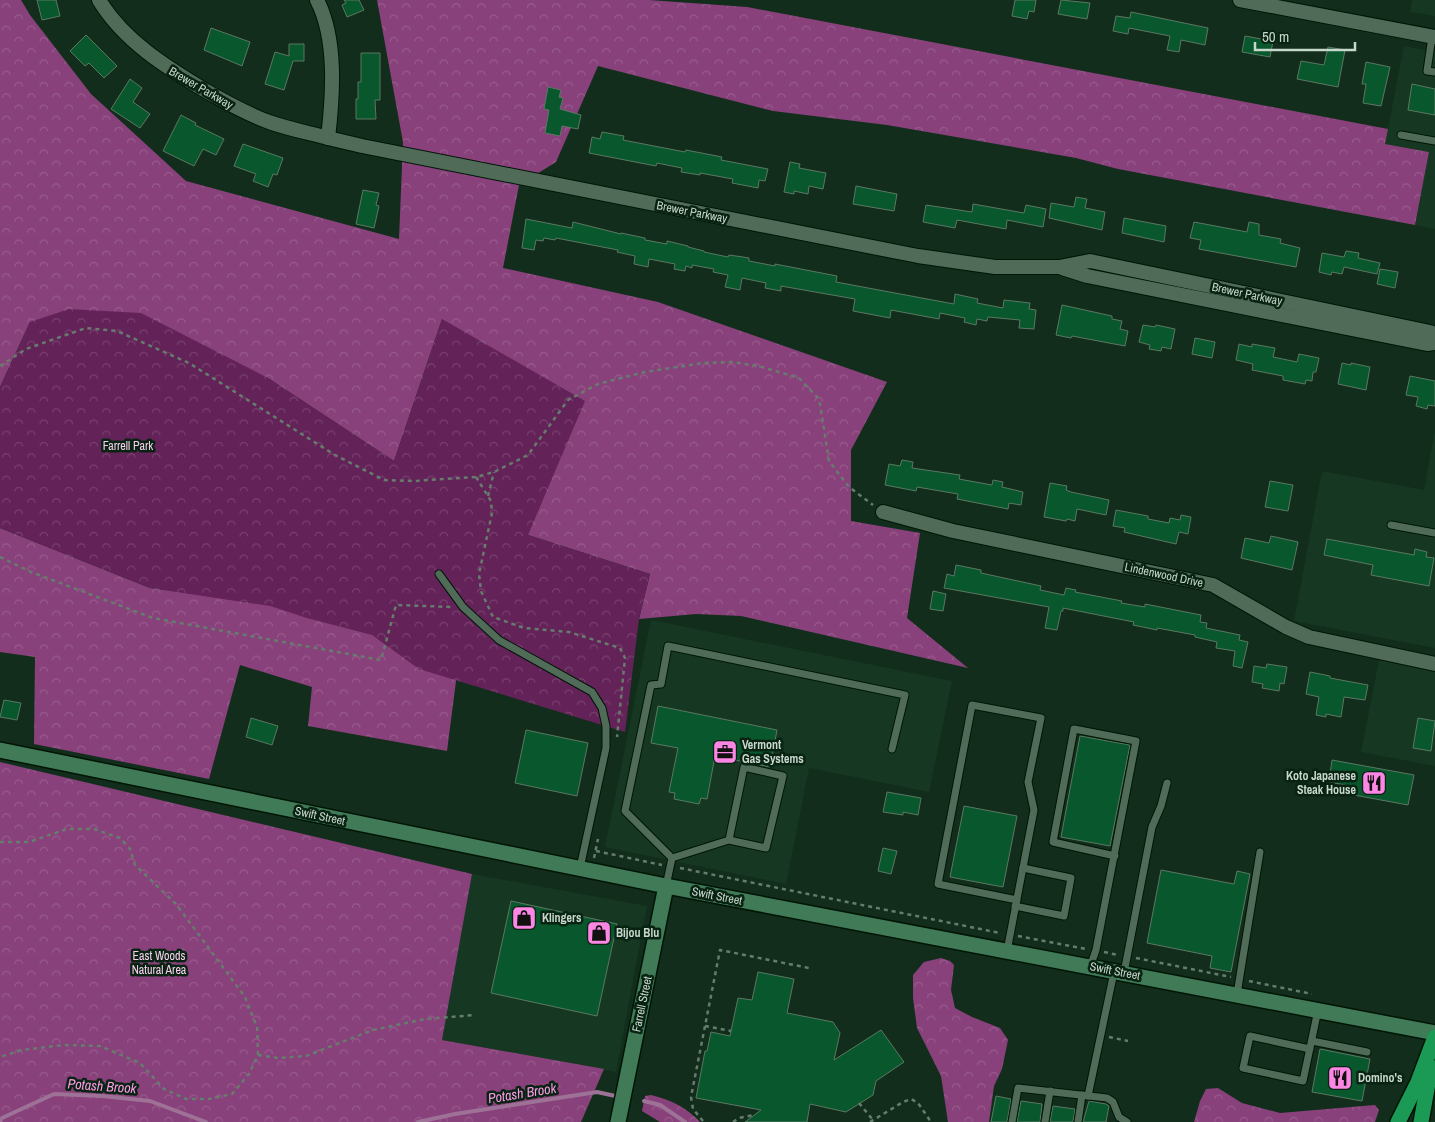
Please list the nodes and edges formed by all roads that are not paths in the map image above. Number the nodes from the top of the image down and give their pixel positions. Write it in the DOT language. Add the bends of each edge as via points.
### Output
graph roads {
  1 [pos="99,0"];
  2 [pos="317,0"];
  3 [pos="1240,0"];
  4 [pos="1433,37"];
  5 [pos="1435,72"];
  6 [pos="1401,135"];
  7 [pos="328,138"];
  8 [pos="1435,141"];
  9 [pos="1059,267"];
  10 [pos="1435,334"];
  11 [pos="1435,343"];
  12 [pos="883,512"];
  13 [pos="1391,526"];
  14 [pos="1435,533"];
  15 [pos="439,574"];
  16 [pos="1435,664"];
  17 [pos="892,749"];
  18 [pos="0,750"];
  19 [pos="1167,783"];
  20 [pos="729,840"];
  21 [pos="1260,852"];
  22 [pos="1115,856"];
  23 [pos="672,858"];
  24 [pos="1023,868"];
  25 [pos="580,869"];
  26 [pos="666,886"];
  27 [pos="1016,903"];
  28 [pos="1007,951"];
  29 [pos="1090,967"];
  30 [pos="1119,972"];
  31 [pos="1237,994"];
  32 [pos="1318,1010"];
  33 [pos="1435,1033"];
  34 [pos="1435,1037"];
  35 [pos="1435,1042"];
  36 [pos="1311,1045"];
  37 [pos="1367,1052"];
  38 [pos="1050,1091"];
  39 [pos="1085,1095"];
  40 [pos="618,1119"];
  41 [pos="1117,1120"];
  42 [pos="1012,1122"];
  43 [pos="1045,1122"];
  44 [pos="1078,1122"];
  45 [pos="1127,1122"];
  46 [pos="1398,1122"];
  47 [pos="1421,1122"];
  1 -- 7 [label="street, Brewer Parkway" via="108,15 136,43 165,66 238,110"];
  2 -- 7 [label="street" via="328,36 331,68"];
  3 -- 4 [label="street"];
  4 -- 5 [label="lane" via="1427,71"];
  6 -- 8 [label="lane"];
  7 -- 9 [label="street, Brewer Parkway" via="918,256 994,268"];
  9 -- 10 [label="street, Brewer Parkway" via="1090,261"];
  9 -- 11 [label="street, Brewer Parkway" via="1086,276"];
  12 -- 16 [label="street, Lindenwood Drive" via="953,531 1213,585 1309,637"];
  13 -- 14 [label="lane"];
  15 -- 25 [label="lane" via="463,607 500,640 592,692 602,708 606,748"];
  17 -- 23 [label="lane" via="905,695 668,646 661,684 651,685 625,811"];
  18 -- 25 [label="street, Swift Street"];
  19 -- 30 [label="lane" via="1152,827 1127,956"];
  20 -- 20 [label="lane" via="766,848 783,776 744,768"];
  20 -- 23 [label="lane"];
  21 -- 31 [label="lane"];
  22 -- 22 [label="lane" via="1136,741 1074,729 1053,842"];
  22 -- 29 [label="lane"];
  23 -- 26 [label="lane"];
  24 -- 27 [label="lane"];
  24 -- 27 [label="lane" via="1071,878 1064,916"];
  24 -- 27 [label="lane" via="1034,810 1028,782 1041,718 972,705 938,884"];
  25 -- 26 [label="street, Swift Street"];
  26 -- 28 [label="street, Swift Street"];
  26 -- 40 [label="street, Farrell Street"];
  27 -- 28 [label="lane"];
  28 -- 29 [label="street, Swift Street"];
  29 -- 30 [label="street, Swift Street"];
  30 -- 31 [label="street, Swift Street"];
  30 -- 39 [label="lane"];
  31 -- 32 [label="street, Swift Street"];
  32 -- 33 [label="street, Swift Street"];
  32 -- 36 [label="lane"];
  34 -- 46 [label="highway"];
  35 -- 47 [label="highway"];
  36 -- 36 [label="lane" via="1303,1081 1243,1068 1250,1036"];
  36 -- 37 [label="lane"];
  38 -- 39 [label="lane"];
  38 -- 42 [label="lane" via="1018,1088"];
  38 -- 43 [label="lane"];
  39 -- 41 [label="lane" via="1113,1102"];
  39 -- 44 [label="lane"];
  41 -- 45 [label="lane"];
}
